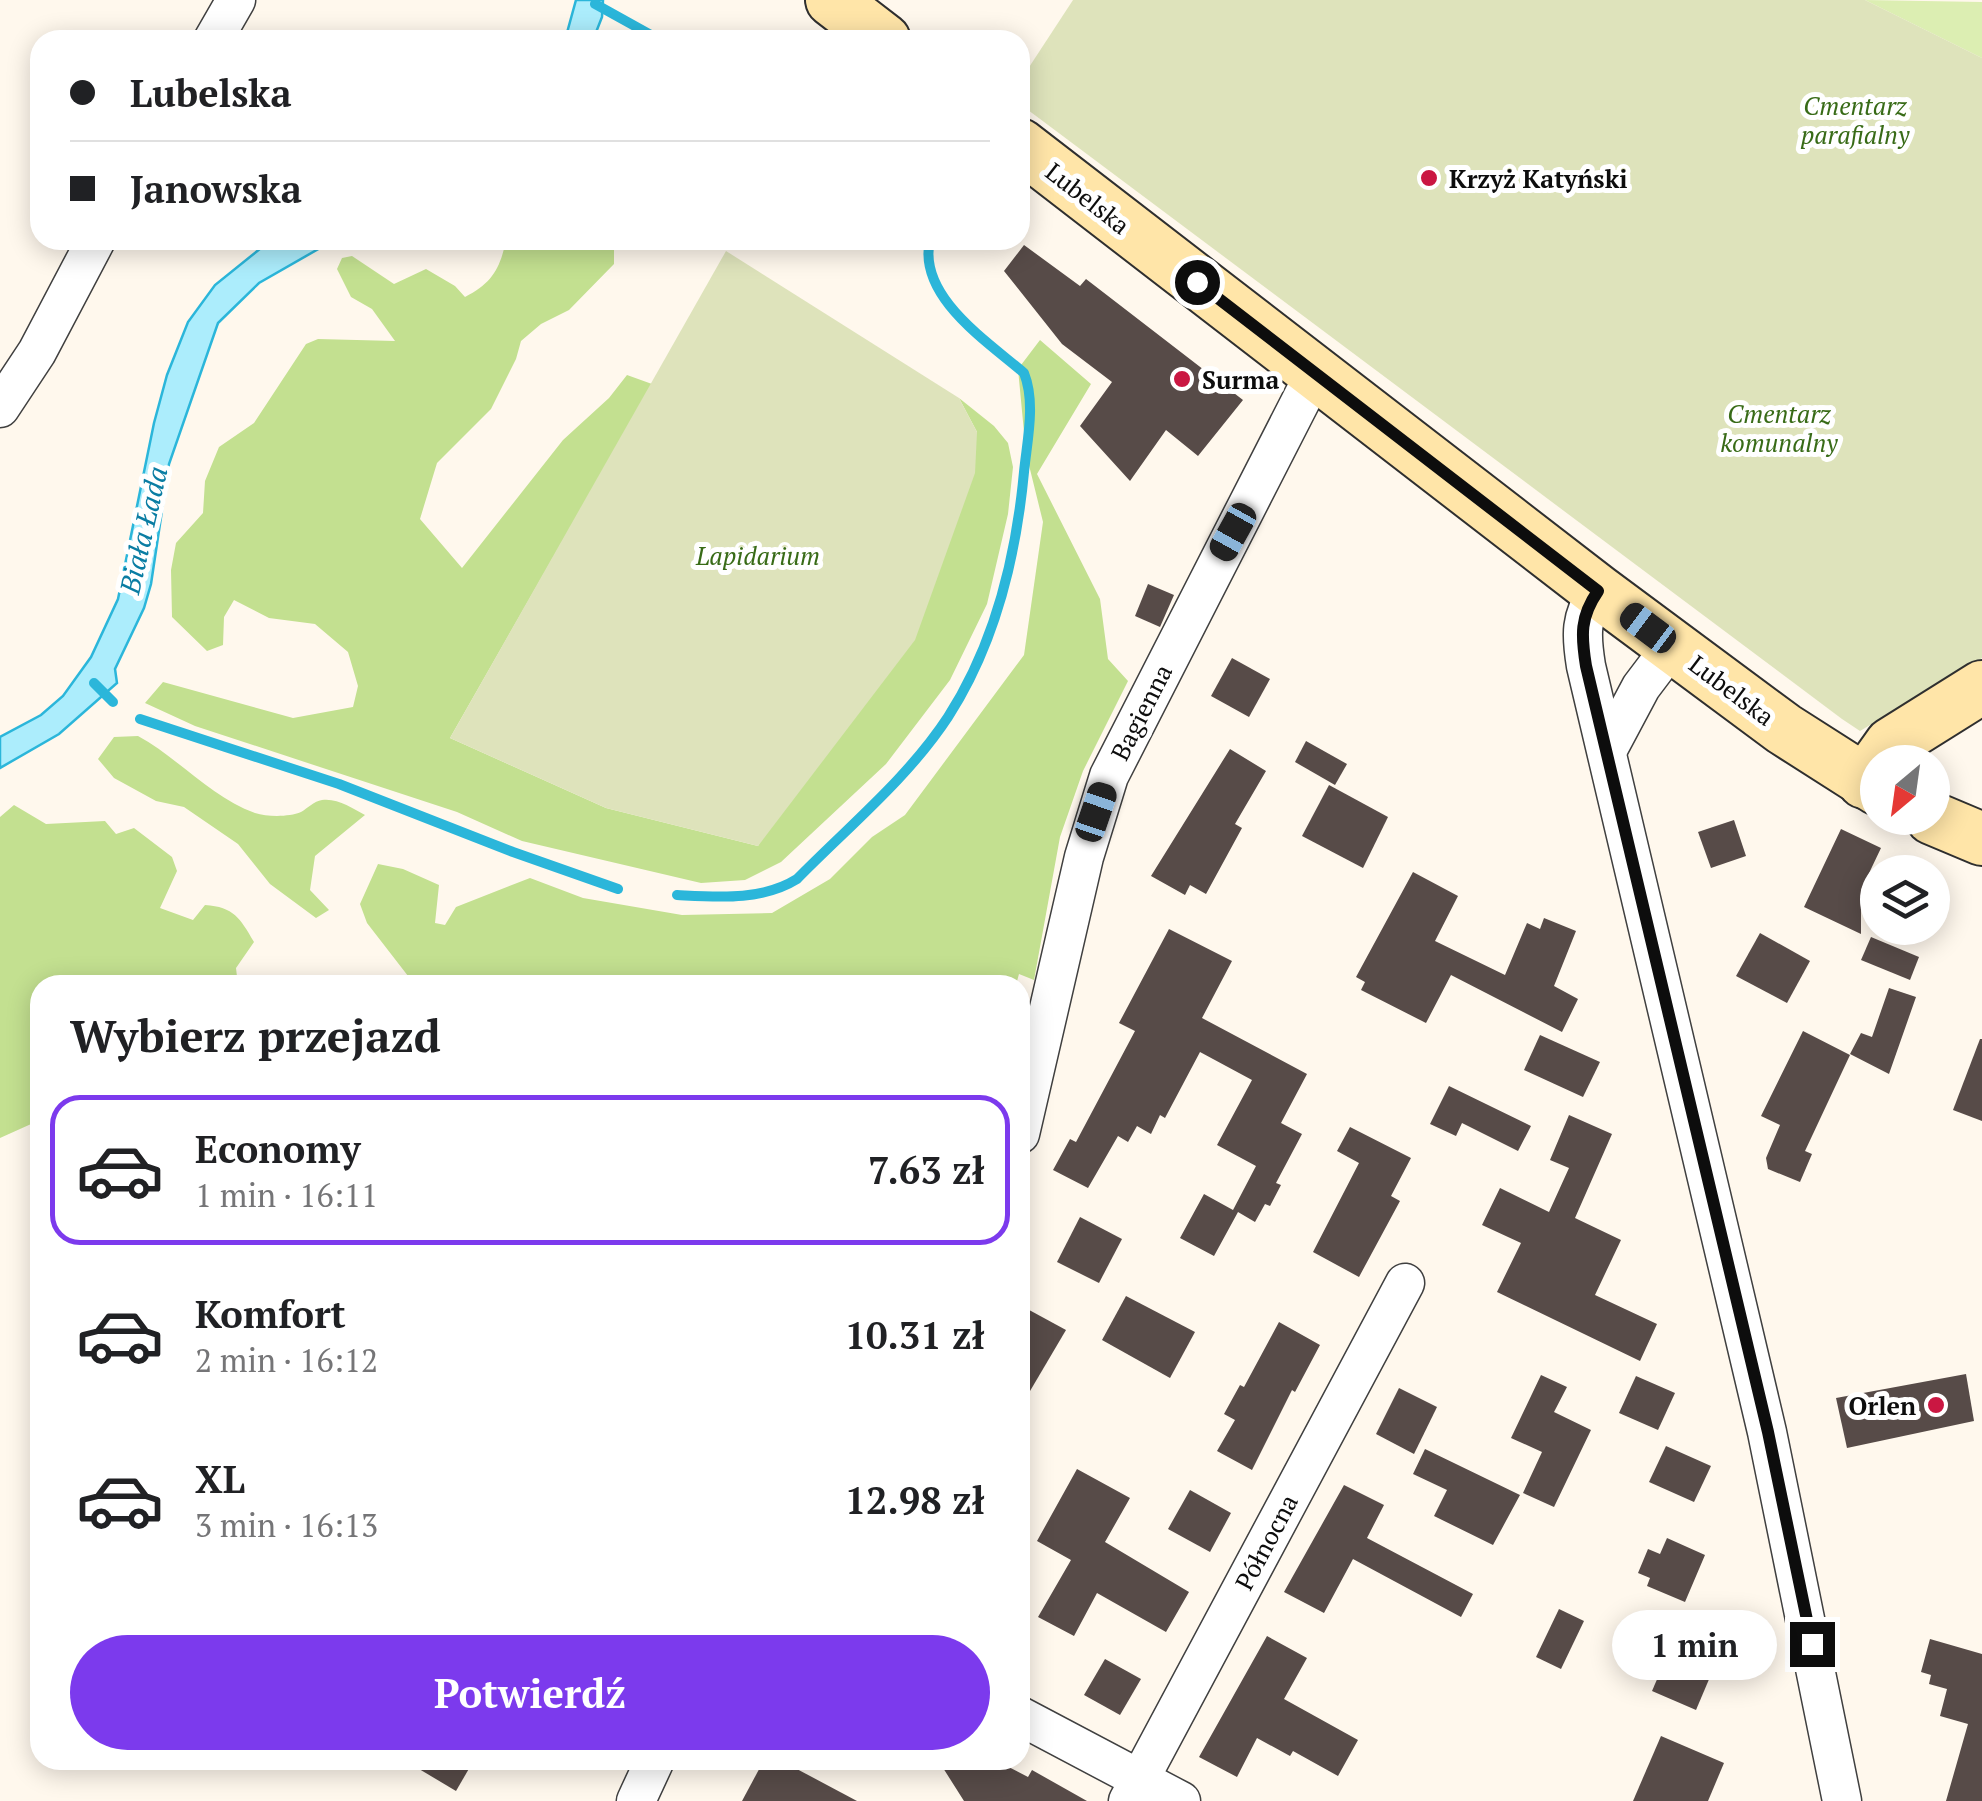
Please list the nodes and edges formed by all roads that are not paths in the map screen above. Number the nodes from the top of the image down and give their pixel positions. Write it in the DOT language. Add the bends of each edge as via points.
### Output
graph roads {
  1 [pos="236,0"];
  2 [pos="832,0"];
  3 [pos="219,30"];
  4 [pos="871,30"];
  5 [pos="1030,153"];
  6 [pos="91,250"];
  7 [pos="1314,373"];
  8 [pos="0,408"];
  9 [pos="1598,591"];
  10 [pos="1672,646"];
  11 [pos="1982,687"];
  12 [pos="1892,745"];
  13 [pos="1608,748"];
  14 [pos="1860,778"];
  15 [pos="1950,826"];
  16 [pos="1982,839"];
  17 [pos="1030,1091"];
  18 [pos="1405,1283"];
  19 [pos="1030,1723"];
  20 [pos="650,1770"];
  21 [pos="1133,1790"];
  22 [pos="636,1801"];
  23 [pos="1181,1801"];
  24 [pos="1842,1801"];
  1 -- 3 [label="street"];
  2 -- 4 [label="street"];
  5 -- 7 [label="street, Lubelska"];
  6 -- 8 [label="street"];
  7 -- 9 [label="street, Lubelska"];
  7 -- 17 [label="street, Bagienna" via="1109,776"];
  9 -- 10 [label="street, Lubelska"];
  9 -- 13 [label="street" via="1581,632"];
  10 -- 13 [label="street" via="1640,687"];
  10 -- 14 [label="street, Lubelska"];
  11 -- 12 [label="street"];
  13 -- 24 [label="street" via="1768,1432"];
  15 -- 16 [label="street"];
  18 -- 21 [label="street, Północna"];
  19 -- 21 [label="street"];
  20 -- 22 [label="street"];
  21 -- 23 [label="street"];
}
